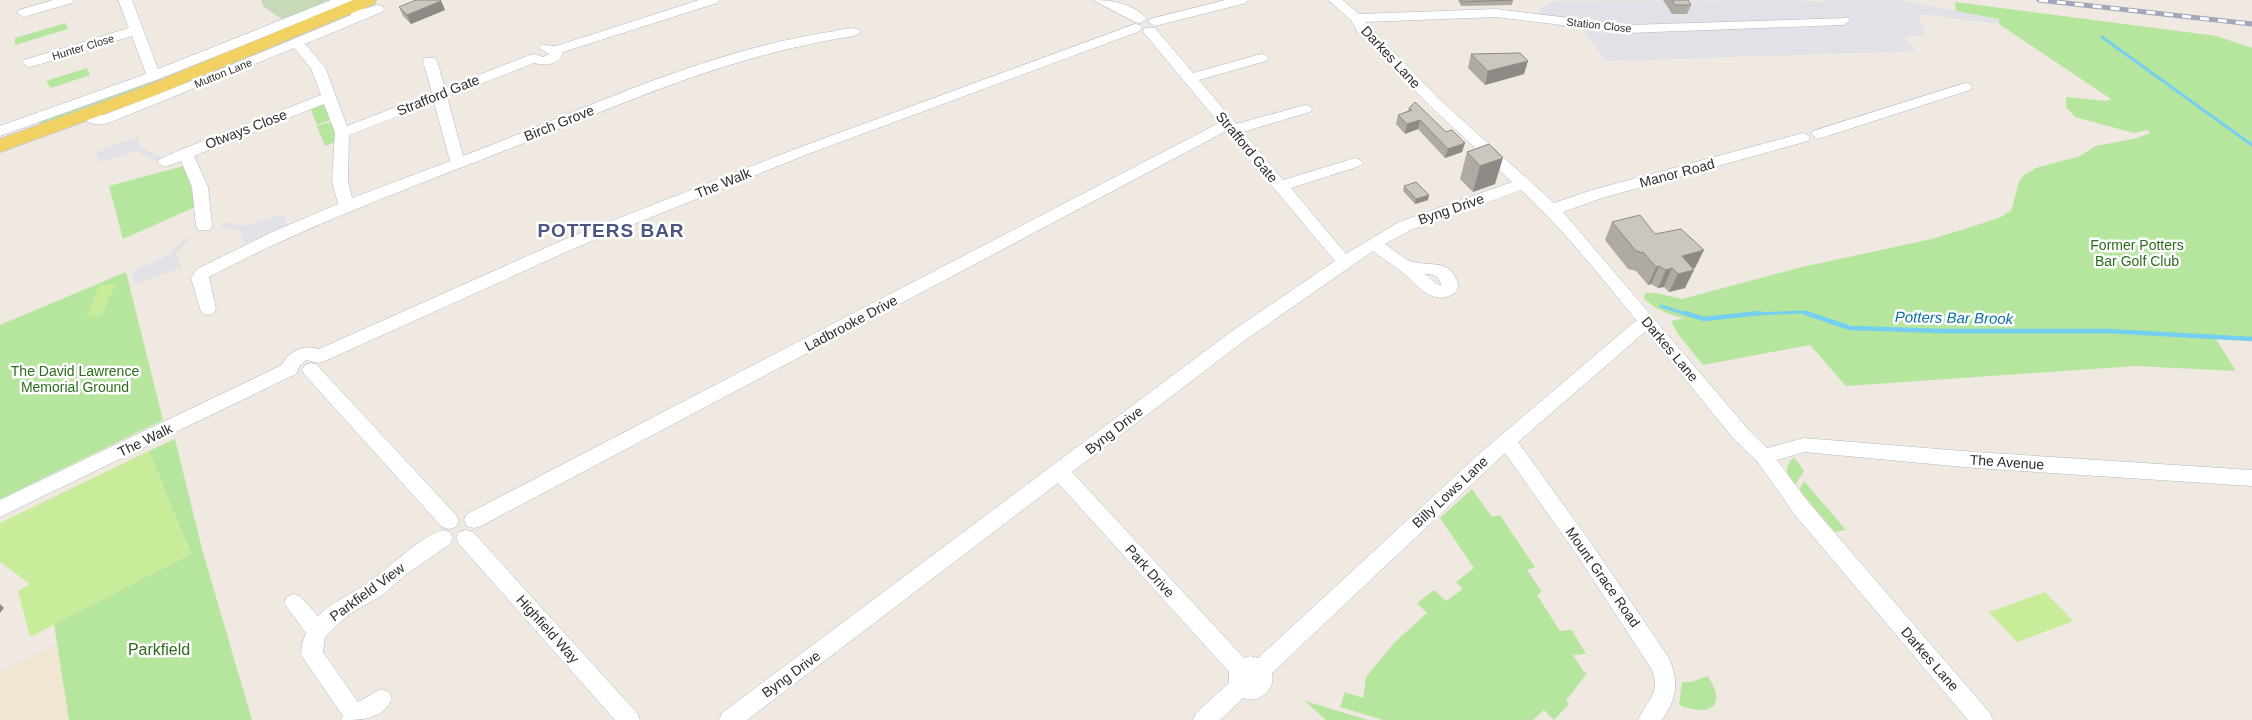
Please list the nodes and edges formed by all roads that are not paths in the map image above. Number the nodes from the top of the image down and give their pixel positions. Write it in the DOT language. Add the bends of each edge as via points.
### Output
graph roads {
  1 [pos="67,0"];
  2 [pos="125,0"];
  3 [pos="712,0"];
  4 [pos="1100,0"];
  5 [pos="1241,0"];
  6 [pos="1335,0"];
  7 [pos="364,8"];
  8 [pos="24,13"];
  9 [pos="1356,18"];
  10 [pos="1843,22"];
  11 [pos="1145,25"];
  12 [pos="136,30"];
  13 [pos="854,32"];
  14 [pos="297,43"];
  15 [pos="250,44"];
  16 [pos="1261,58"];
  17 [pos="430,61"];
  18 [pos="29,63"];
  19 [pos="154,76"];
  20 [pos="1190,78"];
  21 [pos="1965,87"];
  22 [pos="440,94"];
  23 [pos="328,97"];
  24 [pos="1305,109"];
  25 [pos="90,115"];
  26 [pos="33,127"];
  27 [pos="1231,127"];
  28 [pos="0,131"];
  29 [pos="342,133"];
  30 [pos="0,146"];
  31 [pos="185,153"];
  32 [pos="164,162"];
  33 [pos="458,163"];
  34 [pos="1356,163"];
  35 [pos="1523,184"];
  36 [pos="1280,186"];
  37 [pos="347,207"];
  38 [pos="1552,210"];
  39 [pos="204,226"];
  40 [pos="1373,244"];
  41 [pos="1345,263"];
  42 [pos="1407,267"];
  43 [pos="208,309"];
  44 [pos="1649,324"];
  45 [pos="315,363"];
  46 [pos="1506,441"];
  47 [pos="1764,456"];
  48 [pos="1060,472"];
  49 [pos="2252,478"];
  50 [pos="0,509"];
  51 [pos="446,529"];
  52 [pos="470,529"];
  53 [pos="294,603"];
  54 [pos="317,630"];
  55 [pos="1247,676"];
  56 [pos="381,699"];
  57 [pos="354,719"];
  58 [pos="629,720"];
  59 [pos="730,720"];
  60 [pos="1204,720"];
  61 [pos="1649,720"];
  62 [pos="1982,720"];
  1 -- 8 [label="street"];
  2 -- 12 [label="street"];
  3 -- 22 [label="street, Strafford Gate" via="557,50 556,56 550,60 535,58"];
  4 -- 11 [label="street, Strafford Gate" via="1123,9"];
  5 -- 11 [label="street, The Walk"];
  6 -- 9 [label="street, Darkes Lane"];
  7 -- 14 [label="street, Mutton Lane"];
  7 -- 15 [label="main road, Mutton Lane"];
  9 -- 10 [label="street, Station Close" via="1496,13 1628,29"];
  9 -- 35 [label="street, Darkes Lane" via="1363,30 1434,102"];
  11 -- 20 [label="street, Strafford Gate"];
  11 -- 45 [label="street, The Walk" via="812,148 569,244"];
  12 -- 18 [label="street, Hunter Close"];
  12 -- 19 [label="street"];
  13 -- 33 [label="street, Birch Grove" via="788,44 706,68 631,94"];
  14 -- 23 [label="street" via="318,67"];
  14 -- 25 [label="street, Mutton Lane" via="106,119 93,120"];
  15 -- 19 [label="street, Mutton Lane"];
  15 -- 25 [label="main road, Mutton Lane"];
  16 -- 20 [label="street"];
  17 -- 22 [label="street"];
  19 -- 26 [label="street, Mutton Lane"];
  20 -- 27 [label="street, Strafford Gate"];
  21 -- 38 [label="street, Manor Road" via="1818,134 1822,138 1818,143 1803,138 1597,194"];
  22 -- 29 [label="street, Strafford Gate"];
  22 -- 33 [label="street"];
  23 -- 29 [label="street"];
  23 -- 31 [label="street, Otways Close"];
  24 -- 27 [label="street, Ladbrooke Drive"];
  25 -- 26 [label="main road, Mutton Lane"];
  26 -- 28 [label="street, Mutton Lane"];
  26 -- 30 [label="main road, Mutton Lane"];
  27 -- 36 [label="street, Strafford Gate"];
  27 -- 52 [label="street, Ladbrooke Drive"];
  29 -- 37 [label="street" via="340,181"];
  31 -- 32 [label="street, Otways Close"];
  31 -- 39 [label="street" via="200,187"];
  33 -- 37 [label="street, Birch Grove"];
  34 -- 36 [label="street"];
  35 -- 38 [label="street, Darkes Lane"];
  35 -- 40 [label="street, Byng Drive" via="1405,226"];
  36 -- 41 [label="street, Strafford Gate"];
  37 -- 43 [label="street, Birch Grove" via="271,237 203,273 199,278"];
  38 -- 44 [label="street, Darkes Lane"];
  40 -- 41 [label="street, Byng Drive"];
  40 -- 42 [label="street"];
  41 -- 48 [label="street, Byng Drive" via="1238,336"];
  44 -- 46 [label="street, Billy Lows Lane" via="1639,327"];
  44 -- 47 [label="street, Darkes Lane" via="1740,433"];
  45 -- 50 [label="street, The Walk" via="299,374 290,369"];
  45 -- 51 [label="street"];
  46 -- 55 [label="street, Billy Lows Lane"];
  46 -- 61 [label="street, Mount Grace Road" via="1595,565 1661,665 1668,680 1667,691"];
  47 -- 49 [label="street, The Avenue" via="1804,445"];
  47 -- 62 [label="street, Darkes Lane" via="1802,509"];
  48 -- 55 [label="street, Park Drive"];
  48 -- 59 [label="street, Byng Drive"];
  51 -- 52 [label="street" via="462,516 471,517"];
  51 -- 54 [label="street, Parkfield View" via="374,590 344,607"];
  52 -- 58 [label="street, Highfield Way"];
  53 -- 54 [label="street, Parkfield View"];
  54 -- 57 [label="street, Parkfield View" via="312,656"];
  55 -- 60 [label="street, Billy Lows Lane"];
  56 -- 57 [label="street, Parkfield View"];
}
